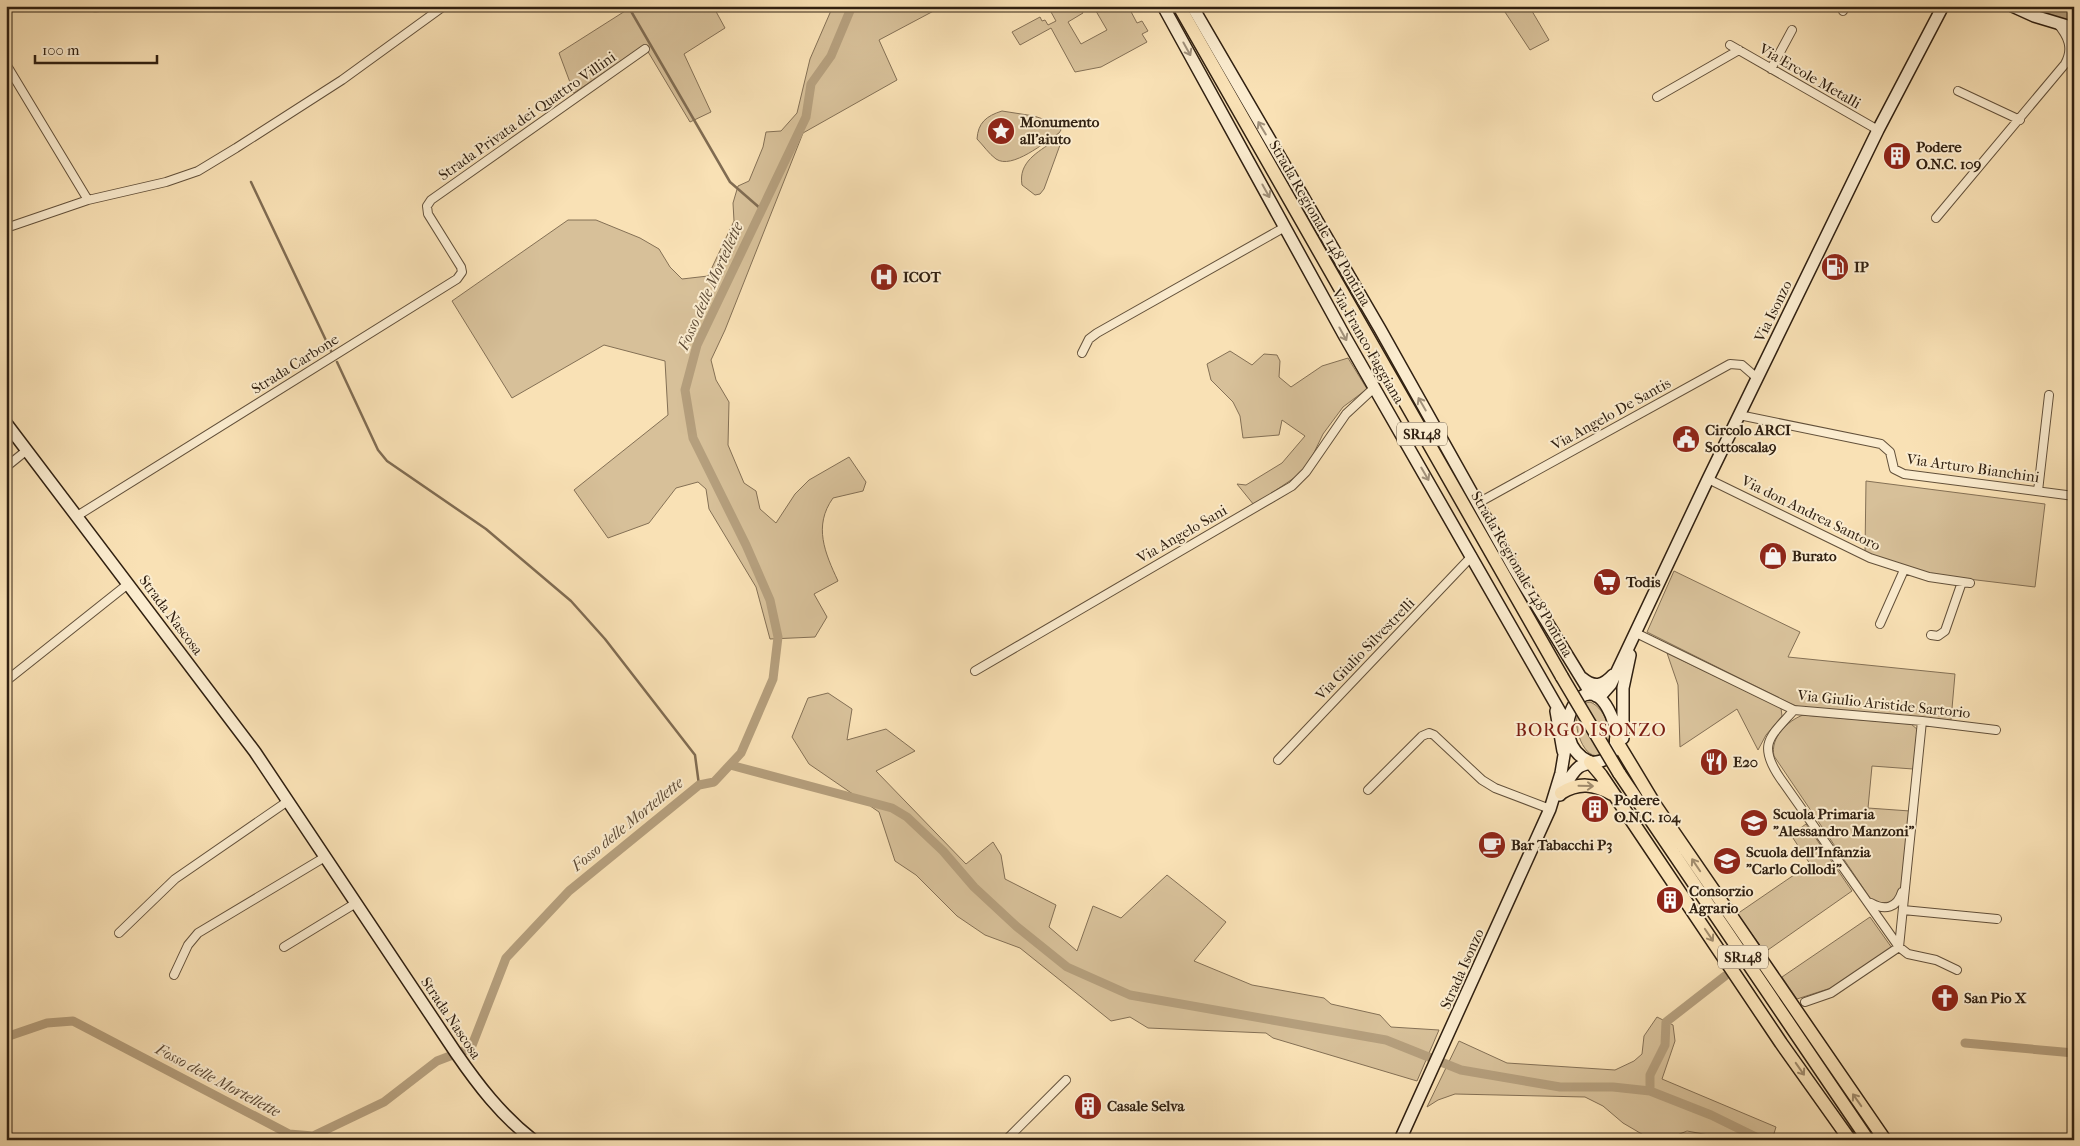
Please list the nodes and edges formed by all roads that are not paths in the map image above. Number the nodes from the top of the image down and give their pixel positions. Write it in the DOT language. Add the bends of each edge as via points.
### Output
graph roads {
  1 [pos="444,6"];
  2 [pos="1163,6"];
  3 [pos="1178,6"];
  4 [pos="1192,6"];
  5 [pos="1942,6"];
  6 [pos="2012,6"];
  7 [pos="2057,23"];
  8 [pos="2074,28"];
  9 [pos="1792,30"];
  10 [pos="1730,45"];
  11 [pos="645,49"];
  12 [pos="1739,50"];
  13 [pos="6,64"];
  14 [pos="1771,69"];
  15 [pos="1958,91"];
  16 [pos="1657,96"];
  17 [pos="2020,120"];
  18 [pos="1878,130"];
  19 [pos="88,200"];
  20 [pos="427,206"];
  21 [pos="1936,218"];
  22 [pos="1285,227"];
  23 [pos="6,228"];
  24 [pos="1082,353"];
  25 [pos="1757,378"];
  26 [pos="1374,388"];
  27 [pos="2049,396"];
  28 [pos="1739,415"];
  29 [pos="6,423"];
  30 [pos="27,450"];
  31 [pos="6,467"];
  32 [pos="1708,479"];
  33 [pos="2038,491"];
  34 [pos="2074,496"];
  35 [pos="1478,503"];
  36 [pos="77,516"];
  37 [pos="1472,556"];
  38 [pos="1904,570"];
  39 [pos="128,584"];
  40 [pos="1880,624"];
  41 [pos="1636,633"];
  42 [pos="1931,636"];
  43 [pos="975,671"];
  44 [pos="1578,674"];
  45 [pos="1620,675"];
  46 [pos="6,682"];
  47 [pos="1551,695"];
  48 [pos="1593,695"];
  49 [pos="1794,710"];
  50 [pos="1610,713"];
  51 [pos="1922,720"];
  52 [pos="1568,728"];
  53 [pos="1996,730"];
  54 [pos="1616,740"];
  55 [pos="1625,755"];
  56 [pos="1564,756"];
  57 [pos="1278,760"];
  58 [pos="1590,762"];
  59 [pos="1368,790"];
  60 [pos="1561,793"];
  61 [pos="1612,794"];
  62 [pos="288,800"];
  63 [pos="1550,809"];
  64 [pos="326,857"];
  65 [pos="1906,879"];
  66 [pos="1869,902"];
  67 [pos="356,903"];
  68 [pos="1903,910"];
  69 [pos="1997,919"];
  70 [pos="119,933"];
  71 [pos="284,947"];
  72 [pos="1899,947"];
  73 [pos="1956,970"];
  74 [pos="174,975"];
  75 [pos="1805,1002"];
  76 [pos="1792,1006"];
  77 [pos="1066,1080"];
  78 [pos="533,1140"];
  79 [pos="1006,1140"];
  80 [pos="1400,1140"];
  81 [pos="1850,1140"];
  82 [pos="1868,1140"];
  83 [pos="1885,1140"];
  1 -- 19 [label="street" via="342,80 204,168 166,182"];
  2 -- 22 [label="street, Via Franco Faggiana, one-way"];
  3 -- 82 [label="main road, Strada Regionale 148 Pontina / SR148, bridge" via="1619,773"];
  35 -- 4 [label="street, one-way"];
  5 -- 18 [label="street, Via Isonzo"];
  6 -- 7 [label="street"];
  7 -- 8 [label="street"];
  7 -- 17 [label="street" via="2068,39 2067,61"];
  9 -- 14 [label="street"];
  10 -- 12 [label="street, Via Ercole Metalli"];
  11 -- 20 [label="street, Strada Privata dei Quattro Villini" via="433,198"];
  12 -- 14 [label="street, Via Ercole Metalli"];
  12 -- 16 [label="street"];
  13 -- 19 [label="street"];
  14 -- 18 [label="street, Via Ercole Metalli"];
  15 -- 17 [label="street"];
  17 -- 21 [label="street"];
  18 -- 25 [label="street, Via Isonzo"];
  19 -- 23 [label="street"];
  20 -- 36 [label="street, Strada Carbone" via="461,267 460,277"];
  22 -- 24 [label="street" via="1097,333 1089,339"];
  22 -- 26 [label="street, Via Franco Faggiana, one-way"];
  25 -- 28 [label="street, Via Isonzo"];
  25 -- 35 [label="street, Via Angelo De Santis" via="1742,365 1730,364"];
  26 -- 37 [label="street, Via Franco Faggiana, one-way"];
  26 -- 43 [label="street, Via Angelo Sani" via="1346,414 1294,484"];
  27 -- 33 [label="street"];
  28 -- 32 [label="street, Via Isonzo"];
  28 -- 33 [label="street, Via Arturo Bianchini" via="1881,444 1890,452 1894,469 1904,474"];
  29 -- 30 [label="street, Strada Nascosa"];
  30 -- 31 [label="street"];
  30 -- 36 [label="street, Strada Nascosa"];
  32 -- 38 [label="street, Via don Andrea Santoro" via="1860,553"];
  32 -- 41 [label="street, Via Isonzo"];
  33 -- 34 [label="street, Via Arturo Bianchini"];
  35 -- 44 [label="street"];
  36 -- 39 [label="street, Strada Nascosa"];
  37 -- 47 [label="street, Via Franco Faggiana"];
  37 -- 57 [label="street, Via Giulio Silvestrelli"];
  38 -- 40 [label="street"];
  38 -- 42 [label="street, Via don Andrea Santoro" via="1966,583 1945,631"];
  39 -- 46 [label="street"];
  39 -- 62 [label="street, Strada Nascosa"];
  41 -- 45 [label="street, Via Isonzo"];
  41 -- 49 [label="street, Via Giulio Aristide Sartorio"];
  44 -- 45 [label="street" via="1599,685"];
  44 -- 48 [label="street"];
  45 -- 48 [label="street" via="1606,691"];
  45 -- 50 [label="street"];
  45 -- 55 [label="street"];
  47 -- 52 [label="street, Via Franco Faggiana"];
  47 -- 56 [label="street" via="1559,720"];
  48 -- 50 [label="street" via="1604,703"];
  48 -- 52 [label="street" via="1583,695 1577,700"];
  49 -- 51 [label="street, Via Giulio Aristide Sartorio"];
  49 -- 66 [label="street" via="1769,741 1770,761"];
  50 -- 54 [label="street"];
  51 -- 53 [label="street, Via Giulio Aristide Sartorio"];
  51 -- 65 [label="street"];
  52 -- 56 [label="street"];
  52 -- 58 [label="street" via="1576,750"];
  54 -- 55 [label="main road"];
  54 -- 58 [label="street" via="1611,755 1603,761"];
  76 -- 55 [label="main road, one-way" via="1657,808"];
  56 -- 63 [label="street"];
  58 -- 60 [label="street" via="1575,771"];
  58 -- 61 [label="main road"];
  59 -- 63 [label="street" via="1422,736 1429,733 1485,782"];
  60 -- 61 [label="main road, one-way" via="1584,785"];
  60 -- 63 [label="street"];
  61 -- 81 [label="main road, one-way"];
  62 -- 64 [label="street, Strada Nascosa"];
  62 -- 70 [label="street" via="175,879"];
  63 -- 80 [label="street, Strada Isonzo"];
  64 -- 67 [label="street, Strada Nascosa"];
  64 -- 74 [label="street" via="198,933 188,944"];
  65 -- 66 [label="street" via="1900,898 1893,906 1881,908"];
  65 -- 68 [label="street"];
  66 -- 72 [label="street"];
  67 -- 71 [label="street"];
  67 -- 78 [label="street, Strada Nascosa" via="460,1059 495,1105"];
  68 -- 69 [label="street"];
  68 -- 72 [label="street"];
  72 -- 73 [label="street" via="1908,954 1936,960"];
  72 -- 75 [label="street" via="1831,993"];
  75 -- 76 [label="main road"];
  83 -- 76 [label="main road, one-way"];
  77 -- 79 [label="street"];
}
